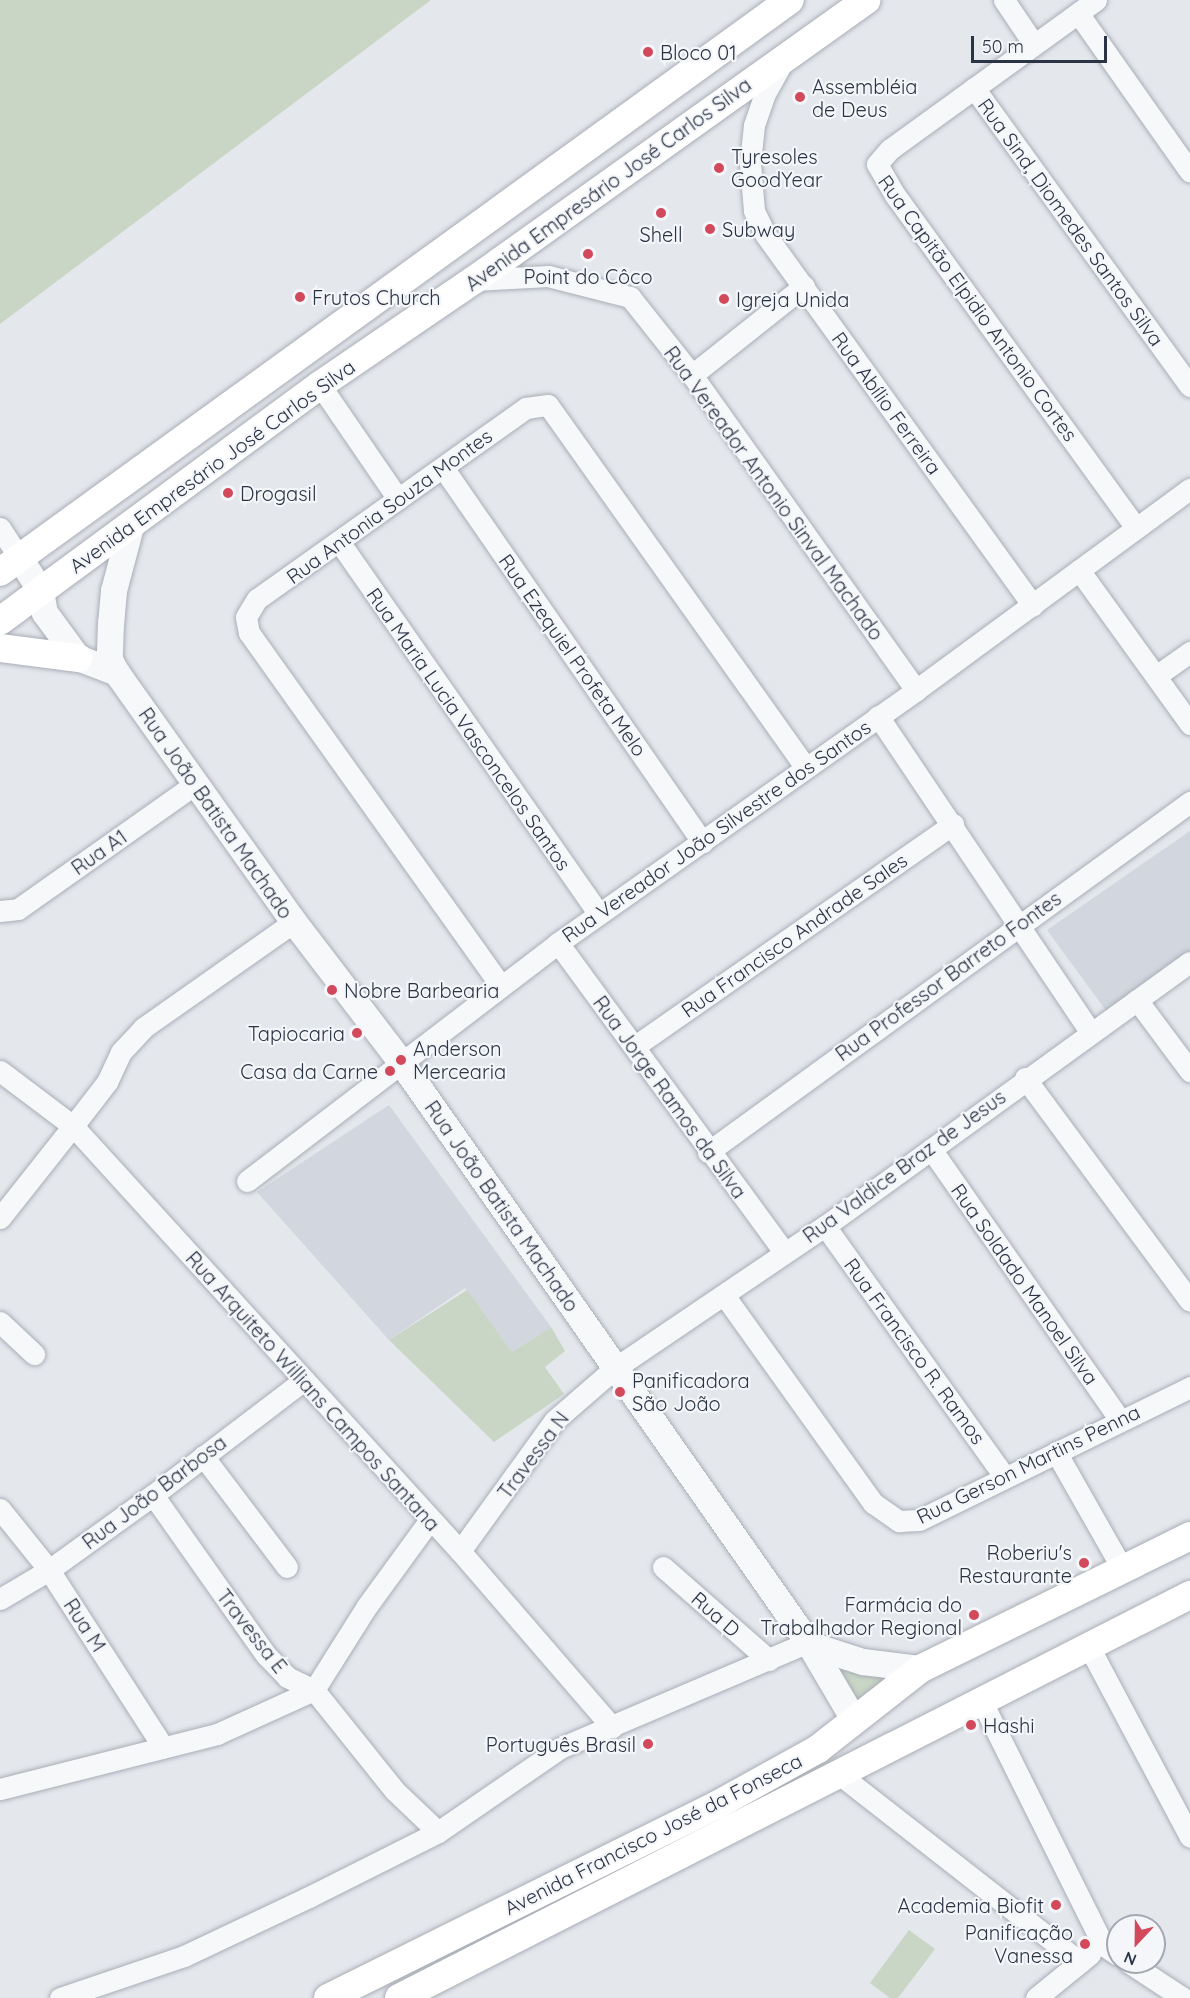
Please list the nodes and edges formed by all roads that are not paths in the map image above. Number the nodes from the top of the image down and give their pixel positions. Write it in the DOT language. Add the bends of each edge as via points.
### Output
graph roads {
  1 [pos="790,0"];
  2 [pos="866,0"];
  3 [pos="1004,0"];
  4 [pos="1096,0"];
  5 [pos="1078,13"];
  6 [pos="1033,43"];
  7 [pos="784,58"];
  8 [pos="974,88"];
  9 [pos="1190,172"];
  10 [pos="474,280"];
  11 [pos="804,286"];
  12 [pos="692,375"];
  13 [pos="320,385"];
  14 [pos="1190,386"];
  15 [pos="444,469"];
  16 [pos="1190,489"];
  17 [pos="398,499"];
  18 [pos="131,527"];
  19 [pos="0,528"];
  20 [pos="1136,528"];
  21 [pos="340,543"];
  22 [pos="10,564"];
  23 [pos="1079,570"];
  24 [pos="40,591"];
  25 [pos="1033,606"];
  26 [pos="0,621"];
  27 [pos="0,648"];
  28 [pos="1190,652"];
  29 [pos="78,658"];
  30 [pos="114,667"];
  31 [pos="1156,676"];
  32 [pos="916,690"];
  33 [pos="878,716"];
  34 [pos="1190,724"];
  35 [pos="805,767"];
  36 [pos="195,784"];
  37 [pos="1190,802"];
  38 [pos="953,824"];
  39 [pos="702,842"];
  40 [pos="0,911"];
  41 [pos="599,914"];
  42 [pos="294,922"];
  43 [pos="1018,924"];
  44 [pos="558,943"];
  45 [pos="1190,962"];
  46 [pos="501,986"];
  47 [pos="1137,1000"];
  48 [pos="1090,1032"];
  49 [pos="635,1046"];
  50 [pos="401,1062"];
  51 [pos="0,1071"];
  52 [pos="1190,1071"];
  53 [pos="1025,1078"];
  54 [pos="74,1126"];
  55 [pos="931,1149"];
  56 [pos="708,1152"];
  57 [pos="247,1181"];
  58 [pos="0,1218"];
  59 [pos="825,1226"];
  60 [pos="784,1251"];
  61 [pos="724,1295"];
  62 [pos="1190,1301"];
  63 [pos="0,1322"];
  64 [pos="34,1354"];
  65 [pos="615,1368"];
  66 [pos="304,1380"];
  67 [pos="1190,1387"];
  68 [pos="1120,1420"];
  69 [pos="1056,1452"];
  70 [pos="203,1456"];
  71 [pos="1004,1476"];
  72 [pos="153,1495"];
  73 [pos="0,1509"];
  74 [pos="429,1521"];
  75 [pos="1190,1536"];
  76 [pos="460,1551"];
  77 [pos="287,1567"];
  78 [pos="663,1567"];
  79 [pos="1122,1568"];
  80 [pos="49,1570"];
  81 [pos="1190,1595"];
  82 [pos="0,1599"];
  83 [pos="809,1643"];
  84 [pos="1088,1645"];
  85 [pos="769,1660"];
  86 [pos="920,1669"];
  87 [pos="314,1690"];
  88 [pos="981,1700"];
  89 [pos="854,1718"];
  90 [pos="612,1727"];
  91 [pos="163,1747"];
  92 [pos="839,1774"];
  93 [pos="0,1789"];
  94 [pos="438,1832"];
  95 [pos="1190,1837"];
  96 [pos="1106,1940"];
  97 [pos="1106,1952"];
  98 [pos="1080,1962"];
  99 [pos="1146,1974"];
  100 [pos="60,1998"];
  101 [pos="328,1998"];
  102 [pos="399,1998"];
  103 [pos="1036,1998"];
  104 [pos="1183,1998"];
  1 -- 22 [label="main road, Avenida Empresário José Carlos Silva"];
  2 -- 7 [label="main road, Avenida Empresário José Carlos Silva"];
  3 -- 6 [label="street"];
  4 -- 5 [label="street, Rua Capitão Elpidio Antonio Cortes"];
  5 -- 6 [label="street, Rua Capitão Elpidio Antonio Cortes"];
  5 -- 9 [label="street"];
  6 -- 8 [label="street, Rua Capitão Elpidio Antonio Cortes"];
  7 -- 10 [label="main road, Avenida Empresário José Carlos Silva"];
  7 -- 11 [label="street, Rua Abílio Ferreira" via="754,125 750,163 754,211 765,234"];
  8 -- 14 [label="street, Rua Sind, Diomedes Santos Silva"];
  8 -- 20 [label="street, Rua Capitão Elpidio Antonio Cortes" via="882,156 877,168"];
  10 -- 12 [label="street, Rua Vereador Antonio Sinval Machado" via="548,276 630,297"];
  10 -- 13 [label="main road, Avenida Empresário José Carlos Silva"];
  11 -- 12 [label="street"];
  11 -- 25 [label="street, Rua Abílio Ferreira"];
  12 -- 32 [label="street, Rua Vereador Antonio Sinval Machado"];
  13 -- 17 [label="street"];
  13 -- 18 [label="main road, Avenida Empresário José Carlos Silva"];
  15 -- 17 [label="street, Rua Antonia Souza Montes"];
  15 -- 35 [label="street, Rua Antonia Souza Montes" via="526,408 548,405"];
  15 -- 39 [label="street, Rua Ezequiel Profeta Melo"];
  16 -- 20 [label="street, Rua Vereador João Silvestre dos Santos"];
  17 -- 21 [label="street, Rua Antonia Souza Montes"];
  18 -- 24 [label="main road, Avenida Empresário José Carlos Silva"];
  18 -- 30 [label="street" via="114,591"];
  19 -- 22 [label="street"];
  20 -- 23 [label="street, Rua Vereador João Silvestre dos Santos"];
  21 -- 41 [label="street, Rua Maria Lucia Vasconcelos Santos"];
  21 -- 46 [label="street, Rua Antonia Souza Montes" via="257,600 246,617 246,627"];
  22 -- 24 [label="street"];
  23 -- 25 [label="street, Rua Vereador João Silvestre dos Santos"];
  23 -- 31 [label="street"];
  24 -- 26 [label="main road, Avenida Empresário José Carlos Silva"];
  24 -- 29 [label="street" via="45,613"];
  25 -- 32 [label="street, Rua Vereador João Silvestre dos Santos"];
  27 -- 29 [label="main road"];
  28 -- 31 [label="street"];
  29 -- 30 [label="street"];
  30 -- 36 [label="street, Rua João Batista Machado"];
  31 -- 34 [label="street"];
  32 -- 33 [label="street, Rua Vereador João Silvestre dos Santos"];
  33 -- 35 [label="street, Rua Vereador João Silvestre dos Santos"];
  33 -- 38 [label="street"];
  35 -- 39 [label="street, Rua Vereador João Silvestre dos Santos"];
  36 -- 40 [label="street, Rua A1" via="18,909"];
  36 -- 42 [label="street, Rua João Batista Machado"];
  37 -- 43 [label="street, Rua Professor Barreto Fontes"];
  38 -- 43 [label="street"];
  38 -- 49 [label="street, Rua Francisco Andrade Sales"];
  39 -- 41 [label="street, Rua Vereador João Silvestre dos Santos"];
  41 -- 44 [label="street, Rua Vereador João Silvestre dos Santos"];
  42 -- 50 [label="street, Rua João Batista Machado"];
  42 -- 54 [label="street" via="143,1028 121,1052 107,1082"];
  43 -- 48 [label="street"];
  43 -- 56 [label="street, Rua Professor Barreto Fontes"];
  44 -- 46 [label="street, Rua Vereador João Silvestre dos Santos"];
  44 -- 49 [label="street, Rua Jorge Ramos da Silva"];
  45 -- 47 [label="street, Rua Valdice Braz de Jesus"];
  46 -- 50 [label="street, Rua Vereador João Silvestre dos Santos"];
  47 -- 48 [label="street, Rua Valdice Braz de Jesus"];
  47 -- 52 [label="street"];
  48 -- 53 [label="street, Rua Valdice Braz de Jesus"];
  49 -- 56 [label="street, Rua Jorge Ramos da Silva"];
  50 -- 57 [label="street, Rua Vereador João Silvestre dos Santos"];
  50 -- 65 [label="street, Rua João Batista Machado"];
  51 -- 54 [label="street, Rua Arquiteto Willians Campos Santana"];
  53 -- 55 [label="street, Rua Valdice Braz de Jesus"];
  53 -- 62 [label="street"];
  54 -- 58 [label="street"];
  54 -- 66 [label="street, Rua Arquiteto Willians Campos Santana"];
  55 -- 59 [label="street, Rua Valdice Braz de Jesus"];
  55 -- 68 [label="street, Rua Soldado Manoel Silva"];
  56 -- 60 [label="street, Rua Jorge Ramos da Silva"];
  59 -- 60 [label="street, Rua Valdice Braz de Jesus"];
  59 -- 71 [label="street, Rua Francisco R. Ramos"];
  60 -- 61 [label="street, Rua Valdice Braz de Jesus"];
  61 -- 65 [label="street, Rua Valdice Braz de Jesus"];
  61 -- 71 [label="street, Rua Gerson Martins Penna" via="873,1503 892,1520 919,1520"];
  63 -- 64 [label="street"];
  65 -- 76 [label="street, Travessa N" via="555,1420"];
  65 -- 83 [label="street, Rua João Batista Machado"];
  66 -- 70 [label="street, Rua João Barbosa"];
  66 -- 74 [label="street, Rua Arquiteto Willians Campos Santana"];
  67 -- 68 [label="street, Rua Gerson Martins Penna"];
  68 -- 69 [label="street, Rua Gerson Martins Penna"];
  69 -- 71 [label="street, Rua Gerson Martins Penna"];
  69 -- 79 [label="street"];
  70 -- 72 [label="street, Rua João Barbosa"];
  70 -- 77 [label="street"];
  72 -- 80 [label="street, Rua João Barbosa"];
  72 -- 87 [label="street, Travessa E" via="266,1655 287,1677"];
  73 -- 80 [label="street, Rua M"];
  74 -- 76 [label="street, Rua Arquiteto Willians Campos Santana"];
  74 -- 87 [label="street" via="367,1606"];
  75 -- 79 [label="main road, Avenida Francisco José da Fonseca"];
  76 -- 90 [label="street, Rua Arquiteto Willians Campos Santana"];
  78 -- 85 [label="street, Rua D"];
  79 -- 86 [label="main road, Avenida Francisco José da Fonseca"];
  80 -- 82 [label="street, Rua João Barbosa"];
  80 -- 91 [label="street, Rua M"];
  81 -- 84 [label="main road, Avenida Francisco José da Fonseca"];
  83 -- 85 [label="street"];
  83 -- 86 [label="street" via="863,1662"];
  83 -- 89 [label="street, Rua João Batista Machado"];
  84 -- 88 [label="main road, Avenida Francisco José da Fonseca"];
  84 -- 95 [label="street"];
  85 -- 90 [label="street"];
  86 -- 89 [label="main road, Avenida Francisco José da Fonseca"];
  87 -- 91 [label="street" via="217,1734"];
  87 -- 94 [label="street, Travessa E" via="395,1791"];
  88 -- 92 [label="main road, Avenida Francisco José da Fonseca"];
  88 -- 96 [label="street"];
  89 -- 101 [label="main road, Avenida Francisco José da Fonseca" via="818,1749 717,1805"];
  90 -- 94 [label="street" via="545,1756"];
  91 -- 93 [label="street"];
  92 -- 98 [label="street"];
  92 -- 102 [label="main road, Avenida Francisco José da Fonseca"];
  94 -- 100 [label="street" via="184,1956"];
  97 -- 98 [label="street"];
  98 -- 103 [label="street"];
  99 -- 104 [label="street"];
}
